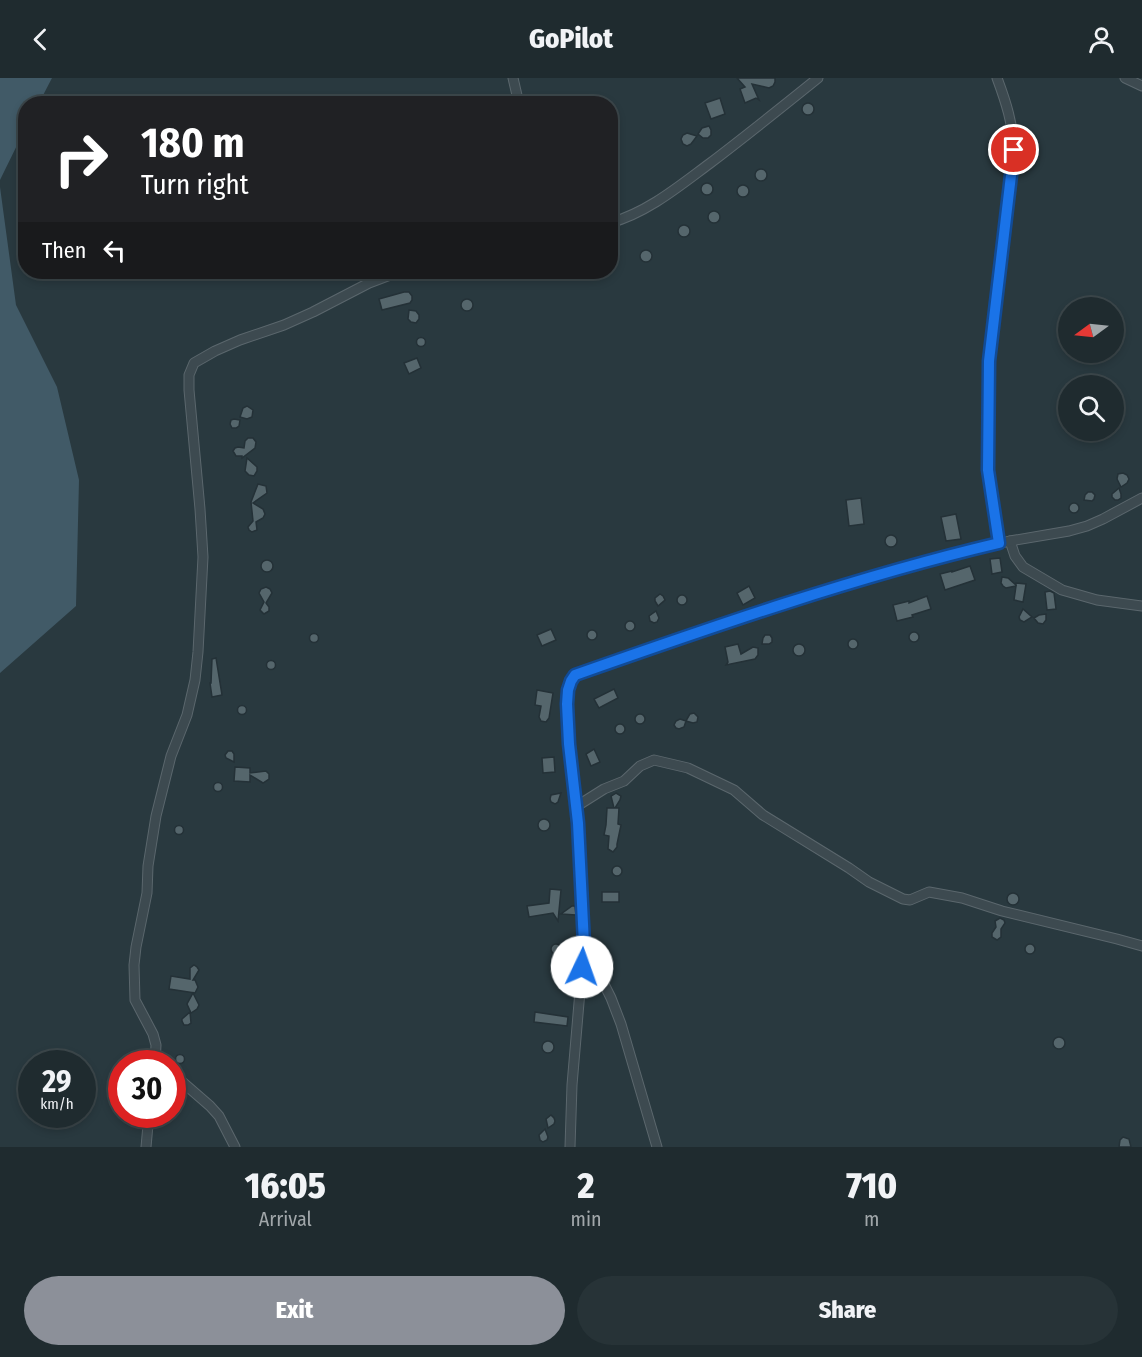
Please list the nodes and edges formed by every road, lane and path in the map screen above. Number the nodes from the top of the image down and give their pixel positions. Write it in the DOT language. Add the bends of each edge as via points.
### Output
graph roads {
  1 [pos="513,78"];
  2 [pos="818,78"];
  3 [pos="997,78"];
  4 [pos="1125,78"];
  5 [pos="1142,86"];
  6 [pos="517,96"];
  7 [pos="618,220"];
  8 [pos="380,279"];
  9 [pos="1142,498"];
  10 [pos="1010,541"];
  11 [pos="999,543"];
  12 [pos="1142,606"];
  13 [pos="577,806"];
  14 [pos="584,944"];
  15 [pos="1142,946"];
  16 [pos="157,1050"];
  17 [pos="186,1085"];
  18 [pos="148,1128"];
  19 [pos="146,1147"];
  20 [pos="235,1147"];
  21 [pos="570,1147"];
  22 [pos="657,1147"];
  1 -- 6 [label="street"];
  2 -- 7 [label="street" via="674,190 654,204"];
  3 -- 11 [label="street" via="1013,130 1014,150 989,361 988,470"];
  4 -- 5 [label="street"];
  8 -- 16 [label="street" via="284,326 215,351 194,363 189,375 203,557 198,652 187,715 171,756 156,816 134,965 135,999"];
  9 -- 10 [label="street" via="1088,526"];
  10 -- 11 [label="street"];
  10 -- 12 [label="street" via="1023,567 1062,590"];
  11 -- 13 [label="street" via="820,593 575,675 567,704"];
  13 -- 14 [label="street"];
  13 -- 15 [label="street" via="654,760 688,768 734,790 763,815 903,899 928,892 962,898"];
  14 -- 21 [label="street"];
  14 -- 22 [label="street" via="621,1024"];
  17 -- 20 [label="street" via="219,1116"];
  18 -- 19 [label="street"];
}
